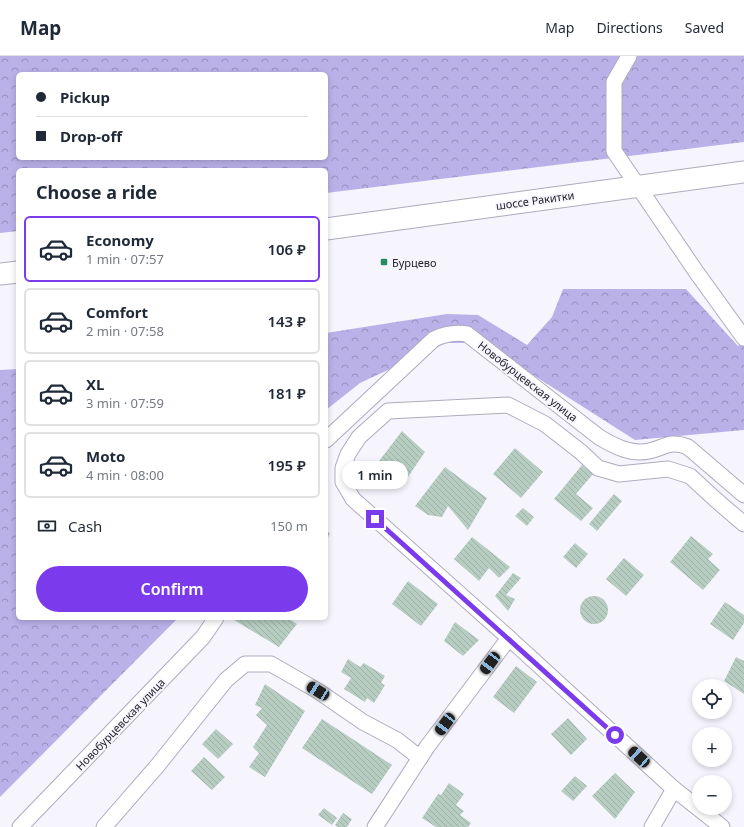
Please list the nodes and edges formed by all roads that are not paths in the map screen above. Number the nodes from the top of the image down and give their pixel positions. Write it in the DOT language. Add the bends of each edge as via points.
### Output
graph roads {
  1 [pos="629,56"];
  2 [pos="744,172"];
  3 [pos="638,186"];
  4 [pos="328,229"];
  5 [pos="16,272"];
  6 [pos="0,274"];
  7 [pos="744,338"];
  8 [pos="328,438"];
  9 [pos="744,495"];
  10 [pos="744,524"];
  11 [pos="215,620"];
  12 [pos="509,638"];
  13 [pos="420,758"];
  14 [pos="674,789"];
  15 [pos="20,827"];
  16 [pos="104,827"];
  17 [pos="376,827"];
  18 [pos="652,827"];
  19 [pos="722,827"];
  1 -- 3 [label="street" via="614,82 614,151"];
  2 -- 3 [label="main road, шоссе Ракитки"];
  3 -- 4 [label="main road, шоссе Ракитки"];
  3 -- 7 [label="street"];
  5 -- 6 [label="main road"];
  8 -- 9 [label="street, Новобурцевская улица" via="434,339 457,332 467,334 476,340 611,444 636,452 679,443 688,447"];
  10 -- 12 [label="street" via="690,476 668,469 619,474 598,468 545,424 508,405 388,411 359,437 348,454 343,468 343,482 353,499"];
  11 -- 15 [label="street, Новобурцевская улица" via="203,637"];
  12 -- 13 [label="street"];
  12 -- 14 [label="street"];
  13 -- 16 [label="street" via="397,740 363,722 318,691 271,664 245,664 226,680"];
  13 -- 17 [label="street"];
  14 -- 18 [label="street"];
  14 -- 19 [label="street"];
}
